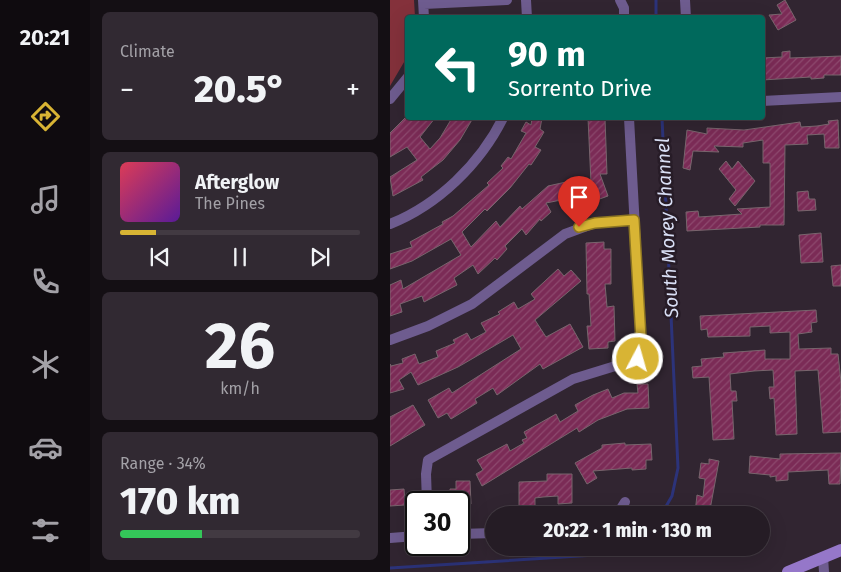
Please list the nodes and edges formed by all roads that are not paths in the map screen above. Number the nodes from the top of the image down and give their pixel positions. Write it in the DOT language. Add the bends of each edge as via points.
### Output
graph roads {
  1 [pos="507,0"];
  2 [pos="526,0"];
  3 [pos="620,0"];
  4 [pos="685,0"];
  5 [pos="424,2"];
  6 [pos="424,15"];
  7 [pos="526,15"];
  8 [pos="624,15"];
  9 [pos="686,15"];
  10 [pos="405,81"];
  11 [pos="841,97"];
  12 [pos="390,100"];
  13 [pos="765,101"];
  14 [pos="502,120"];
  15 [pos="629,120"];
  16 [pos="634,220"];
  17 [pos="390,224"];
  18 [pos="390,340"];
  19 [pos="427,491"];
  20 [pos="624,502"];
  21 [pos="622,506"];
  22 [pos="485,533"];
  23 [pos="470,534"];
  24 [pos="405,537"];
  25 [pos="390,538"];
  26 [pos="841,550"];
  27 [pos="823,557"];
  28 [pos="788,572"];
  29 [pos="824,572"];
  1 -- 5 [label="street"];
  2 -- 7 [label="street"];
  3 -- 8 [label="street"];
  4 -- 9 [label="street"];
  5 -- 6 [label="street"];
  10 -- 12 [label="street"];
  11 -- 13 [label="street"];
  14 -- 17 [label="street" via="476,160 457,180 416,211"];
  15 -- 16 [label="street"];
  16 -- 18 [label="street" via="595,223 565,234 472,304"];
  16 -- 19 [label="street" via="641,339 638,359 573,379 428,460"];
  20 -- 21 [label="street"];
  22 -- 23 [label="street"];
  24 -- 25 [label="street"];
  26 -- 27 [label="street"];
  27 -- 28 [label="street"];
  27 -- 29 [label="street"];
}
